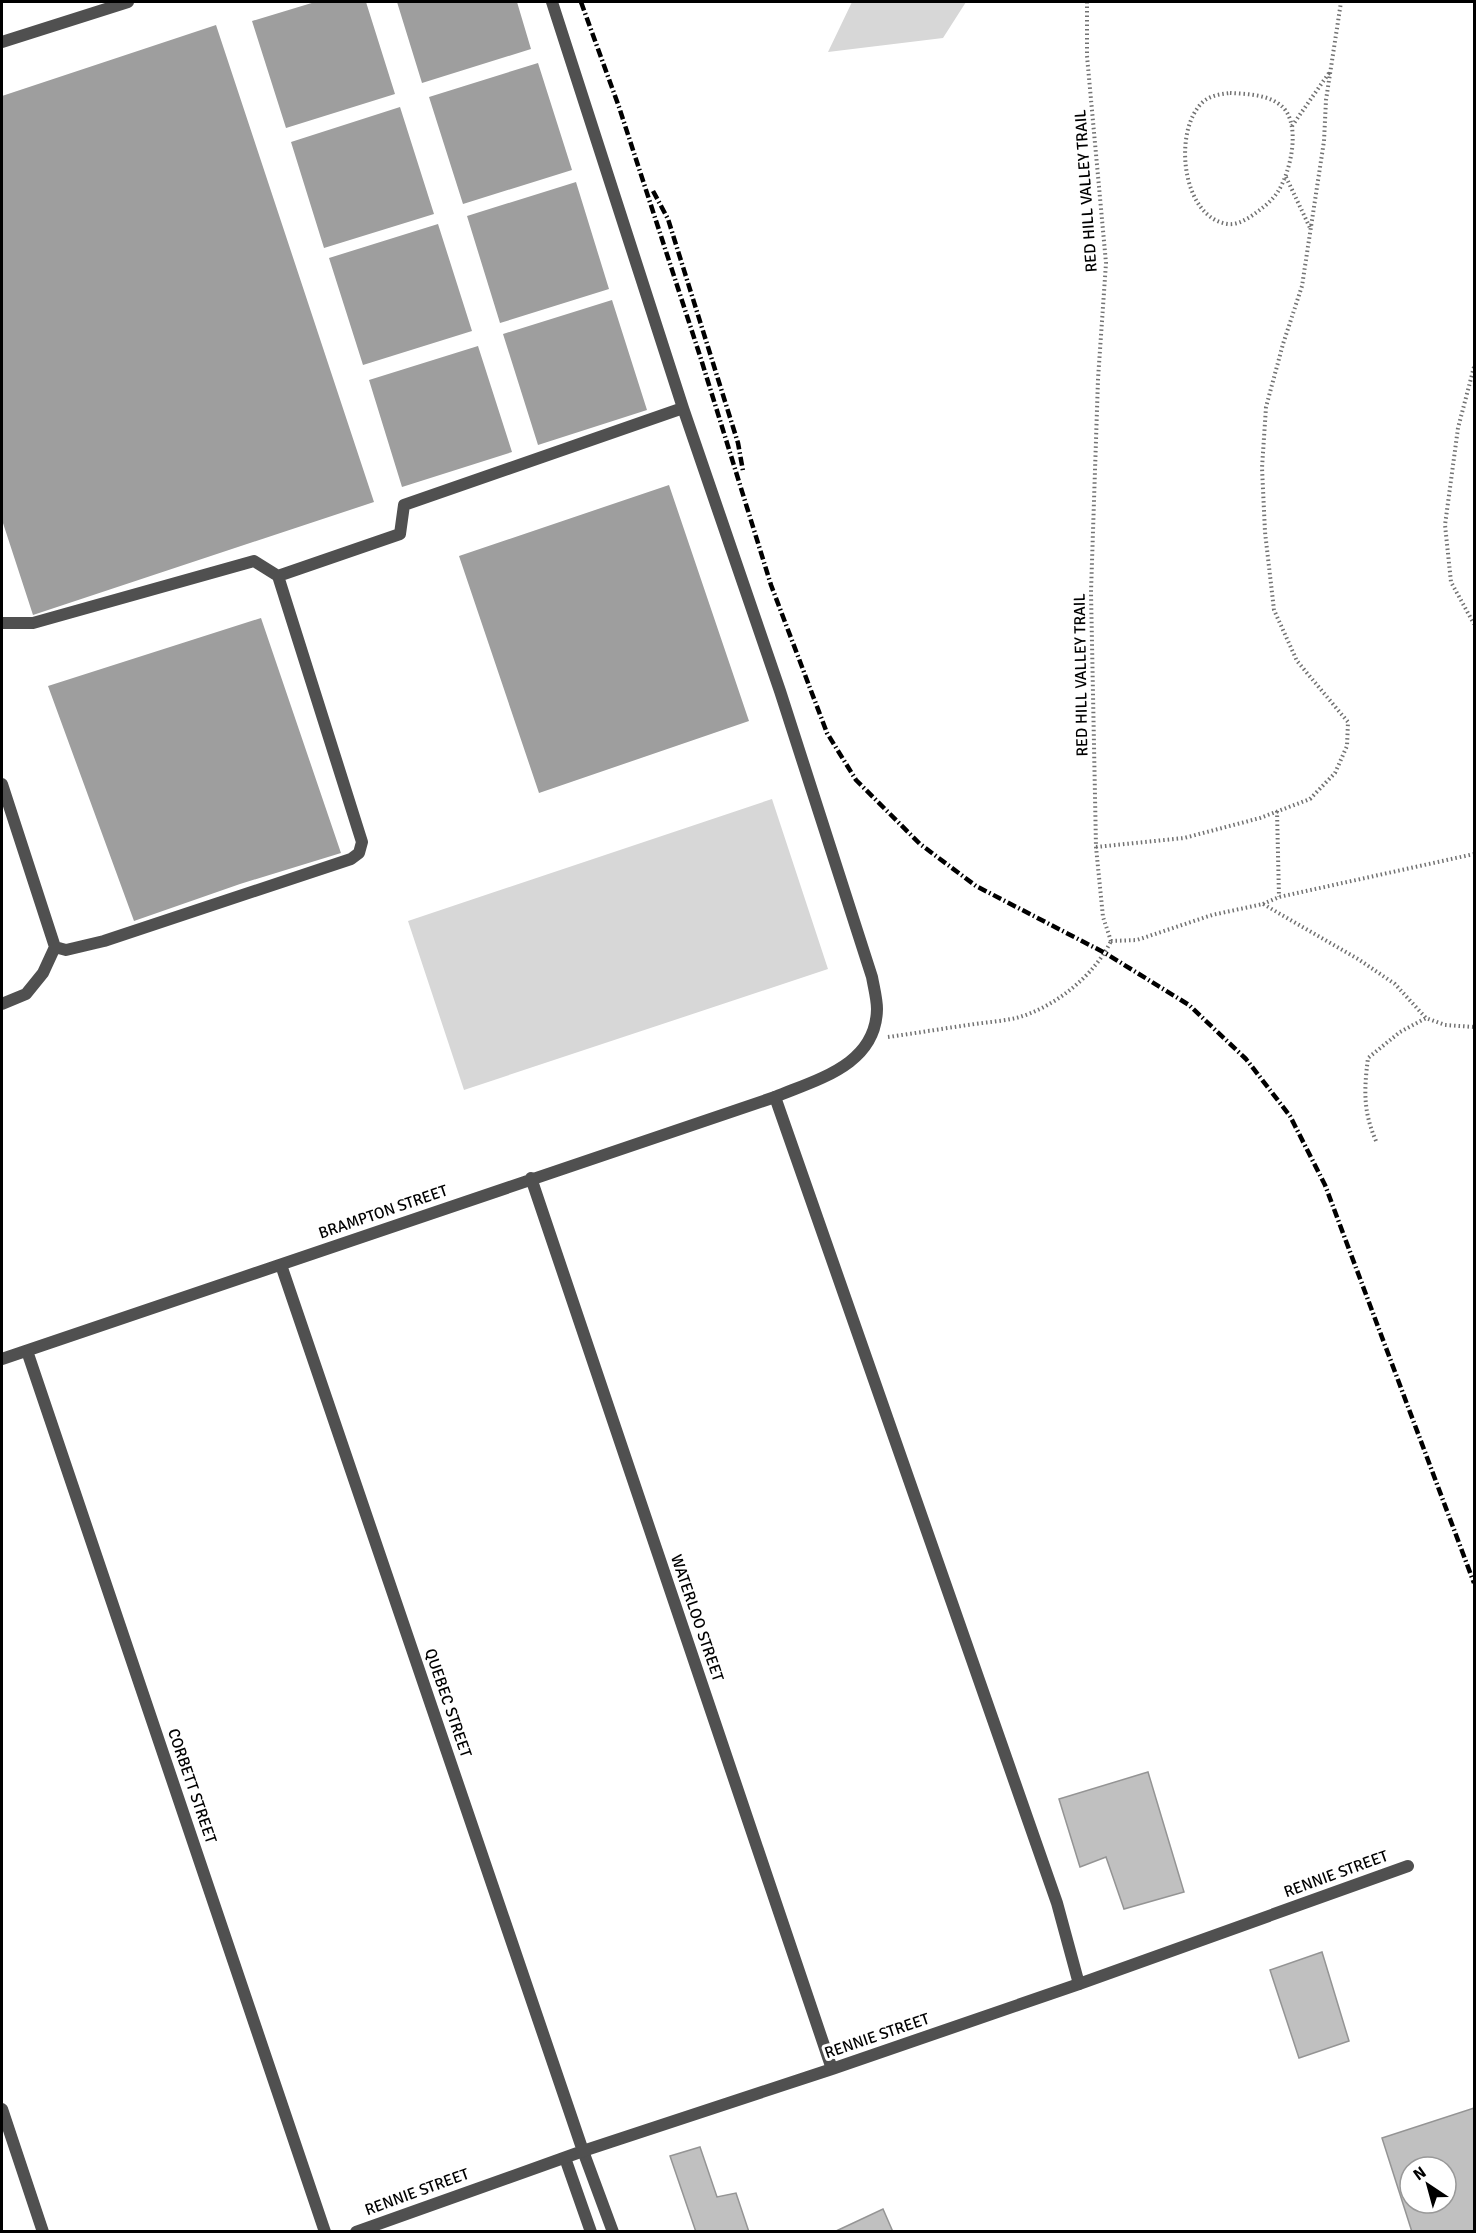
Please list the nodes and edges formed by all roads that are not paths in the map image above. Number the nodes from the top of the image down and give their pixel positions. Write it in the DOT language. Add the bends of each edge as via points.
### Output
graph roads {
  1 [pos="128,2"];
  2 [pos="552,2"];
  3 [pos="2,42"];
  4 [pos="683,408"];
  5 [pos="278,576"];
  6 [pos="2,622"];
  7 [pos="2,784"];
  8 [pos="55,947"];
  9 [pos="2,1004"];
  10 [pos="775,1097"];
  11 [pos="531,1178"];
  12 [pos="281,1265"];
  13 [pos="27,1351"];
  14 [pos="2,1359"];
  15 [pos="1408,1866"];
  16 [pos="1079,1984"];
  17 [pos="832,2069"];
  18 [pos="2,2109"];
  19 [pos="583,2151"];
  20 [pos="565,2158"];
  21 [pos="43,2232"];
  22 [pos="325,2232"];
  23 [pos="357,2232"];
  24 [pos="591,2232"];
  25 [pos="613,2232"];
  1 -- 3 [label="street"];
  2 -- 4 [label="street"];
  4 -- 5 [label="street" via="404,505 400,534"];
  4 -- 10 [label="street, BRAMPTON STREET" via="780,691 872,977 877,1007 875,1024 860,1054 840,1070"];
  5 -- 6 [label="street" via="254,561 33,623"];
  5 -- 8 [label="street" via="361,838 360,850 351,859 104,942 66,950"];
  7 -- 8 [label="street"];
  8 -- 9 [label="street" via="43,973 26,994"];
  10 -- 11 [label="street, BRAMPTON STREET"];
  10 -- 16 [label="street" via="1057,1903"];
  11 -- 12 [label="street, BRAMPTON STREET"];
  11 -- 17 [label="street, WATERLOO STREET"];
  12 -- 13 [label="street, BRAMPTON STREET"];
  12 -- 19 [label="street, QUEBEC STREET"];
  13 -- 14 [label="street, BRAMPTON STREET"];
  13 -- 22 [label="street, CORBETT STREET"];
  15 -- 16 [label="street, RENNIE STREET"];
  16 -- 17 [label="street, RENNIE STREET"];
  17 -- 19 [label="street, RENNIE STREET"];
  18 -- 21 [label="street"];
  19 -- 20 [label="street, RENNIE STREET"];
  19 -- 25 [label="street, QUEBEC STREET"];
  20 -- 23 [label="street, RENNIE STREET"];
  20 -- 24 [label="street"];
}
